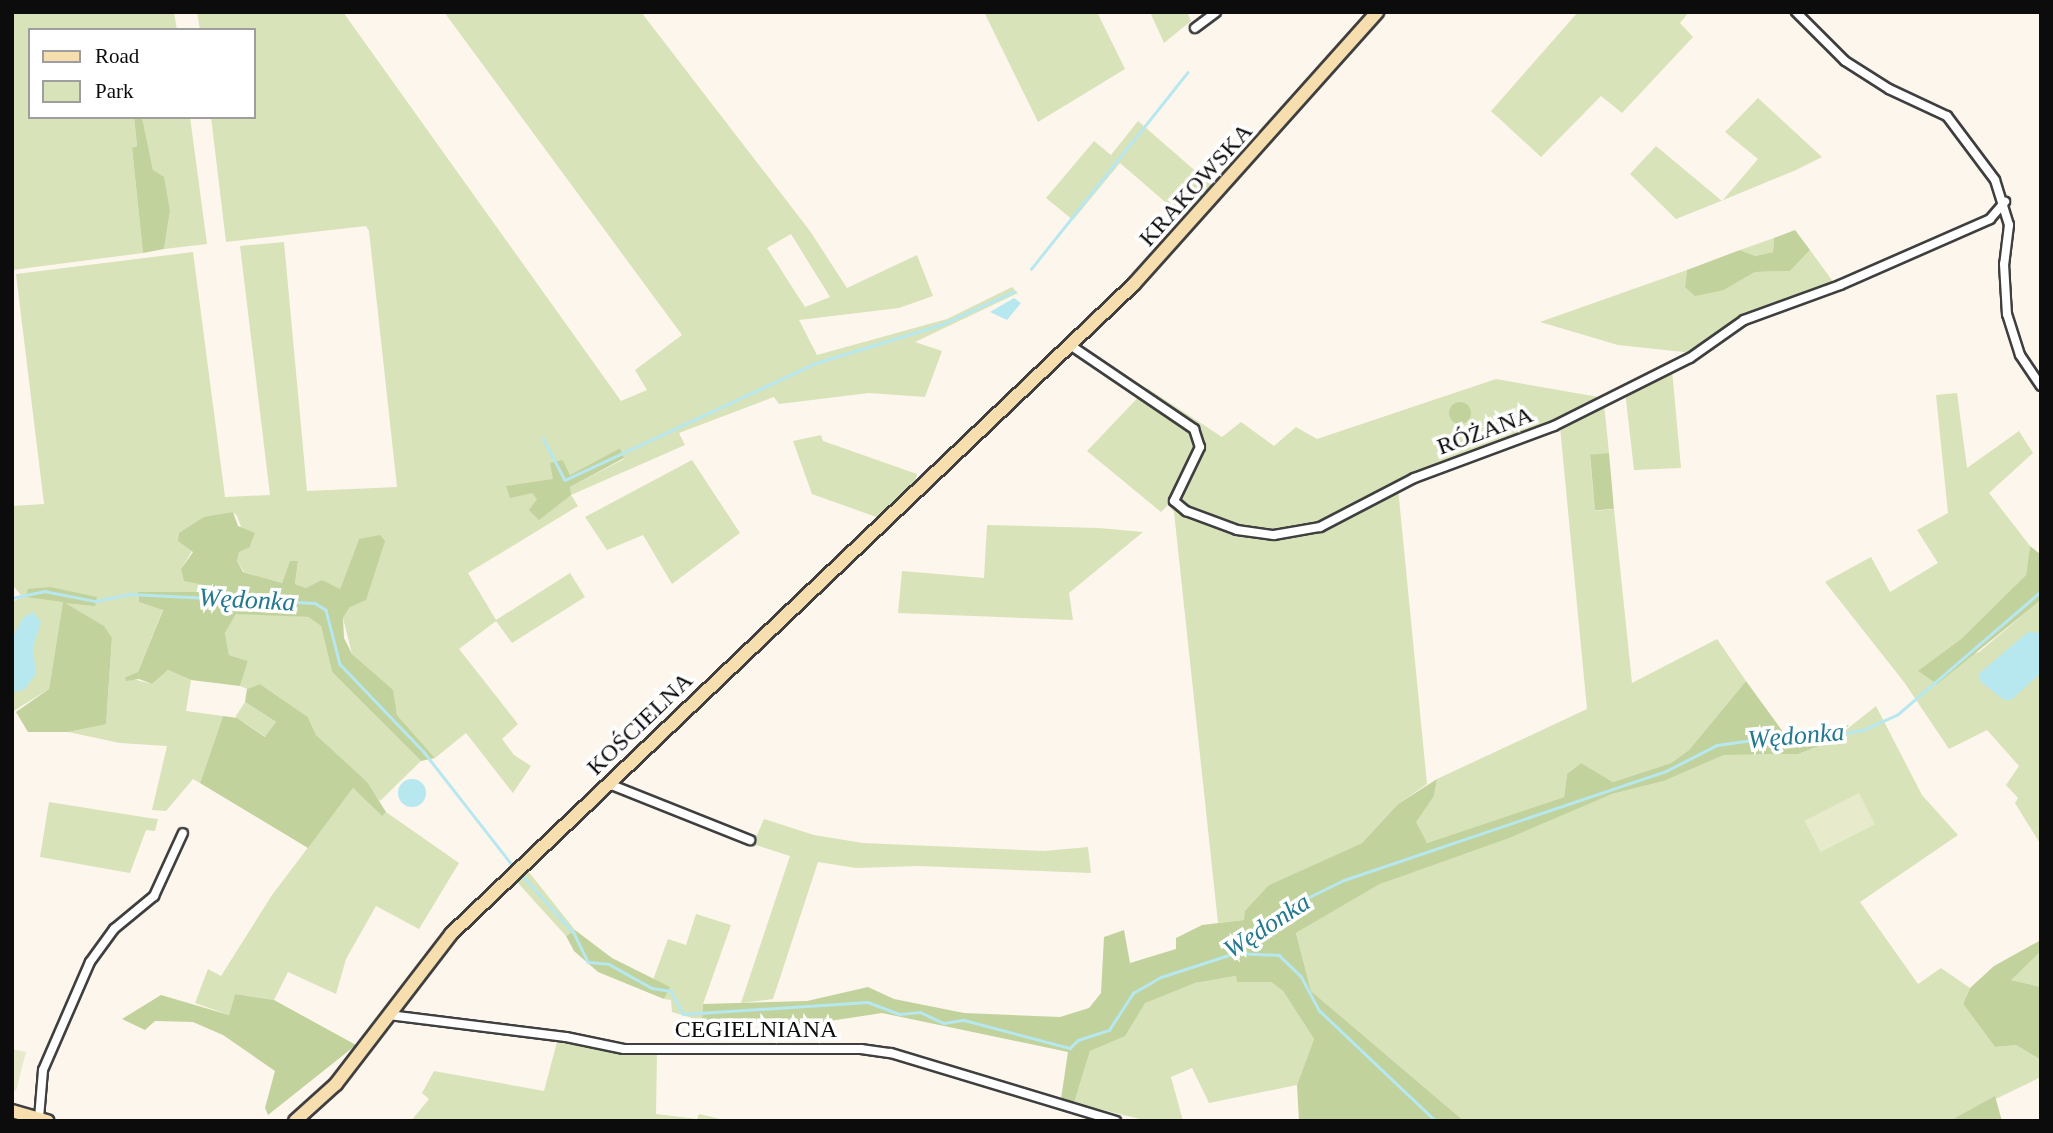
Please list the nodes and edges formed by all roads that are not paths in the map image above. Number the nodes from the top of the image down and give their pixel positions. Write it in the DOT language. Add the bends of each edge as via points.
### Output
graph roads {
  1 [pos="1216,12"];
  2 [pos="1377,12"];
  3 [pos="1796,12"];
  4 [pos="1195,28"];
  5 [pos="2005,202"];
  6 [pos="1070,345"];
  7 [pos="1037,377"];
  8 [pos="2041,386"];
  9 [pos="609,784"];
  10 [pos="183,833"];
  11 [pos="750,840"];
  12 [pos="389,1015"];
  13 [pos="12,1111"];
  14 [pos="43,1120"];
  15 [pos="295,1121"];
  16 [pos="1116,1121"];
  1 -- 4 [label="street"];
  2 -- 6 [label="street, KRAKOWSKA" via="1164,254"];
  3 -- 5 [label="street" via="1845,61 1889,89 1947,116 1995,180"];
  5 -- 6 [label="street, RÓŻANA" via="1990,219 1840,285 1744,320 1690,358 1554,426 1414,478 1320,527 1274,535 1237,530 1186,511 1174,501 1200,447 1194,429"];
  5 -- 8 [label="street" via="2009,225 2004,264 2007,314 2020,355"];
  6 -- 7 [label="street, KRAKOWSKA"];
  7 -- 9 [label="street, KOŚCIELNA"];
  9 -- 11 [label="street"];
  9 -- 12 [label="street, KOŚCIELNA" via="451,934"];
  10 -- 14 [label="street" via="154,896 114,929 90,962 43,1070"];
  12 -- 15 [label="street, KOŚCIELNA" via="335,1084"];
  12 -- 16 [label="street, CEGIELNIANA" via="566,1037 624,1049 861,1049"];
  13 -- 14 [label="street"];
}
